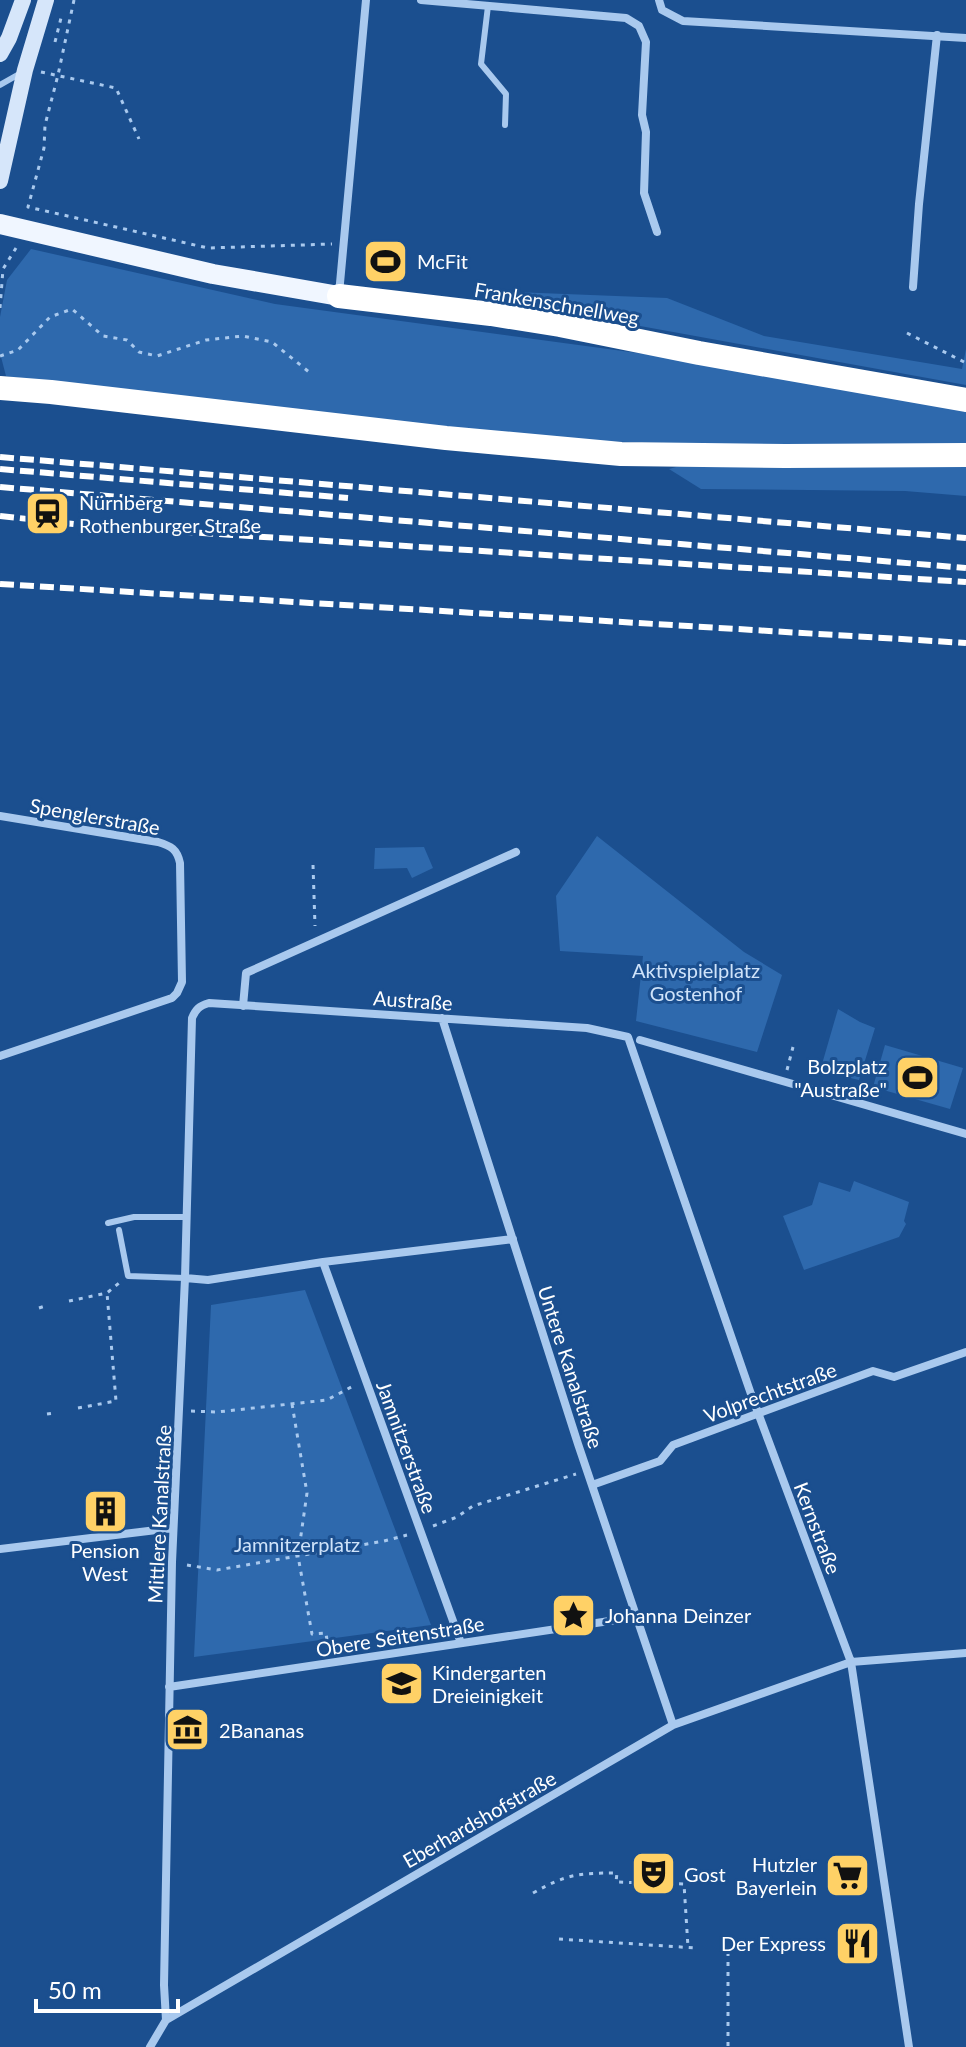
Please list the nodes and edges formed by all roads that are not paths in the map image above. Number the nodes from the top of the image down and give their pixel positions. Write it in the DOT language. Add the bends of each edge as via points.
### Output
graph roads {
  1 [pos="23,0"];
  2 [pos="46,0"];
  3 [pos="366,0"];
  4 [pos="421,0"];
  5 [pos="659,0"];
  6 [pos="488,6"];
  7 [pos="937,35"];
  8 [pos="966,38"];
  9 [pos="0,54"];
  10 [pos="25,70"];
  11 [pos="0,85"];
  12 [pos="505,125"];
  13 [pos="0,181"];
  14 [pos="0,224"];
  15 [pos="657,232"];
  16 [pos="913,287"];
  17 [pos="339,296"];
  18 [pos="0,388"];
  19 [pos="966,400"];
  20 [pos="966,455"];
  21 [pos="0,816"];
  22 [pos="516,852"];
  23 [pos="243,1006"];
  24 [pos="196,1010"];
  25 [pos="442,1018"];
  26 [pos="628,1037"];
  27 [pos="640,1040"];
  28 [pos="0,1056"];
  29 [pos="966,1134"];
  30 [pos="187,1217"];
  31 [pos="108,1223"];
  32 [pos="119,1230"];
  33 [pos="513,1239"];
  34 [pos="323,1262"];
  35 [pos="185,1278"];
  36 [pos="966,1352"];
  37 [pos="758,1413"];
  38 [pos="592,1485"];
  39 [pos="173,1528"];
  40 [pos="0,1549"];
  41 [pos="636,1617"];
  42 [pos="461,1643"];
  43 [pos="966,1653"];
  44 [pos="851,1662"];
  45 [pos="169,1687"];
  46 [pos="673,1725"];
  47 [pos="166,2020"];
  48 [pos="150,2047"];
  49 [pos="909,2047"];
  1 -- 9 [label="main road"];
  2 -- 10 [label="main road"];
  3 -- 17 [label="street"];
  4 -- 6 [label="street"];
  5 -- 7 [label="street" via="662,10 683,21"];
  6 -- 12 [label="lane" via="481,64 506,94"];
  6 -- 15 [label="street" via="626,18 639,26 646,42 644,193"];
  7 -- 8 [label="street"];
  7 -- 16 [label="street"];
  10 -- 11 [label="lane"];
  10 -- 13 [label="main road"];
  14 -- 17 [label="main road, Frankenschnellweg" via="225,276"];
  17 -- 19 [label="highway, Frankenschnellweg" via="560,325"];
  18 -- 20 [label="highway" via="621,454"];
  21 -- 28 [label="street, Spenglerstraße" via="173,847 180,863 182,982 172,998"];
  22 -- 23 [label="street" via="246,973"];
  23 -- 24 [label="street, Austraße" via="209,1003"];
  23 -- 25 [label="street, Austraße"];
  24 -- 30 [label="street, Mittlere Kanalstraße"];
  25 -- 26 [label="street, Austraße" via="587,1028"];
  25 -- 33 [label="street, Untere Kanalstraße"];
  26 -- 37 [label="street, Kernstraße"];
  27 -- 29 [label="street"];
  30 -- 31 [label="lane" via="134,1217"];
  30 -- 35 [label="street, Mittlere Kanalstraße"];
  32 -- 35 [label="lane" via="128,1276"];
  33 -- 34 [label="street"];
  33 -- 38 [label="street, Untere Kanalstraße"];
  34 -- 35 [label="street" via="208,1280"];
  34 -- 42 [label="street, Jamnitzerstraße"];
  35 -- 39 [label="street, Mittlere Kanalstraße"];
  36 -- 37 [label="street, Volprechtstraße" via="894,1377 873,1371"];
  37 -- 38 [label="street, Volprechtstraße" via="673,1445 660,1461"];
  37 -- 44 [label="street, Kernstraße"];
  38 -- 41 [label="street, Untere Kanalstraße"];
  39 -- 40 [label="street"];
  39 -- 45 [label="street, Mittlere Kanalstraße"];
  41 -- 42 [label="street, Obere Seitenstraße"];
  41 -- 46 [label="street, Untere Kanalstraße"];
  42 -- 45 [label="street, Obere Seitenstraße"];
  43 -- 44 [label="street, Eberhardshofstraße"];
  44 -- 46 [label="street, Eberhardshofstraße"];
  44 -- 49 [label="street, Kernstraße"];
  45 -- 47 [label="street, Mittlere Kanalstraße"];
  46 -- 47 [label="street, Eberhardshofstraße"];
  47 -- 48 [label="street, Eberhardshofstraße"];
}
